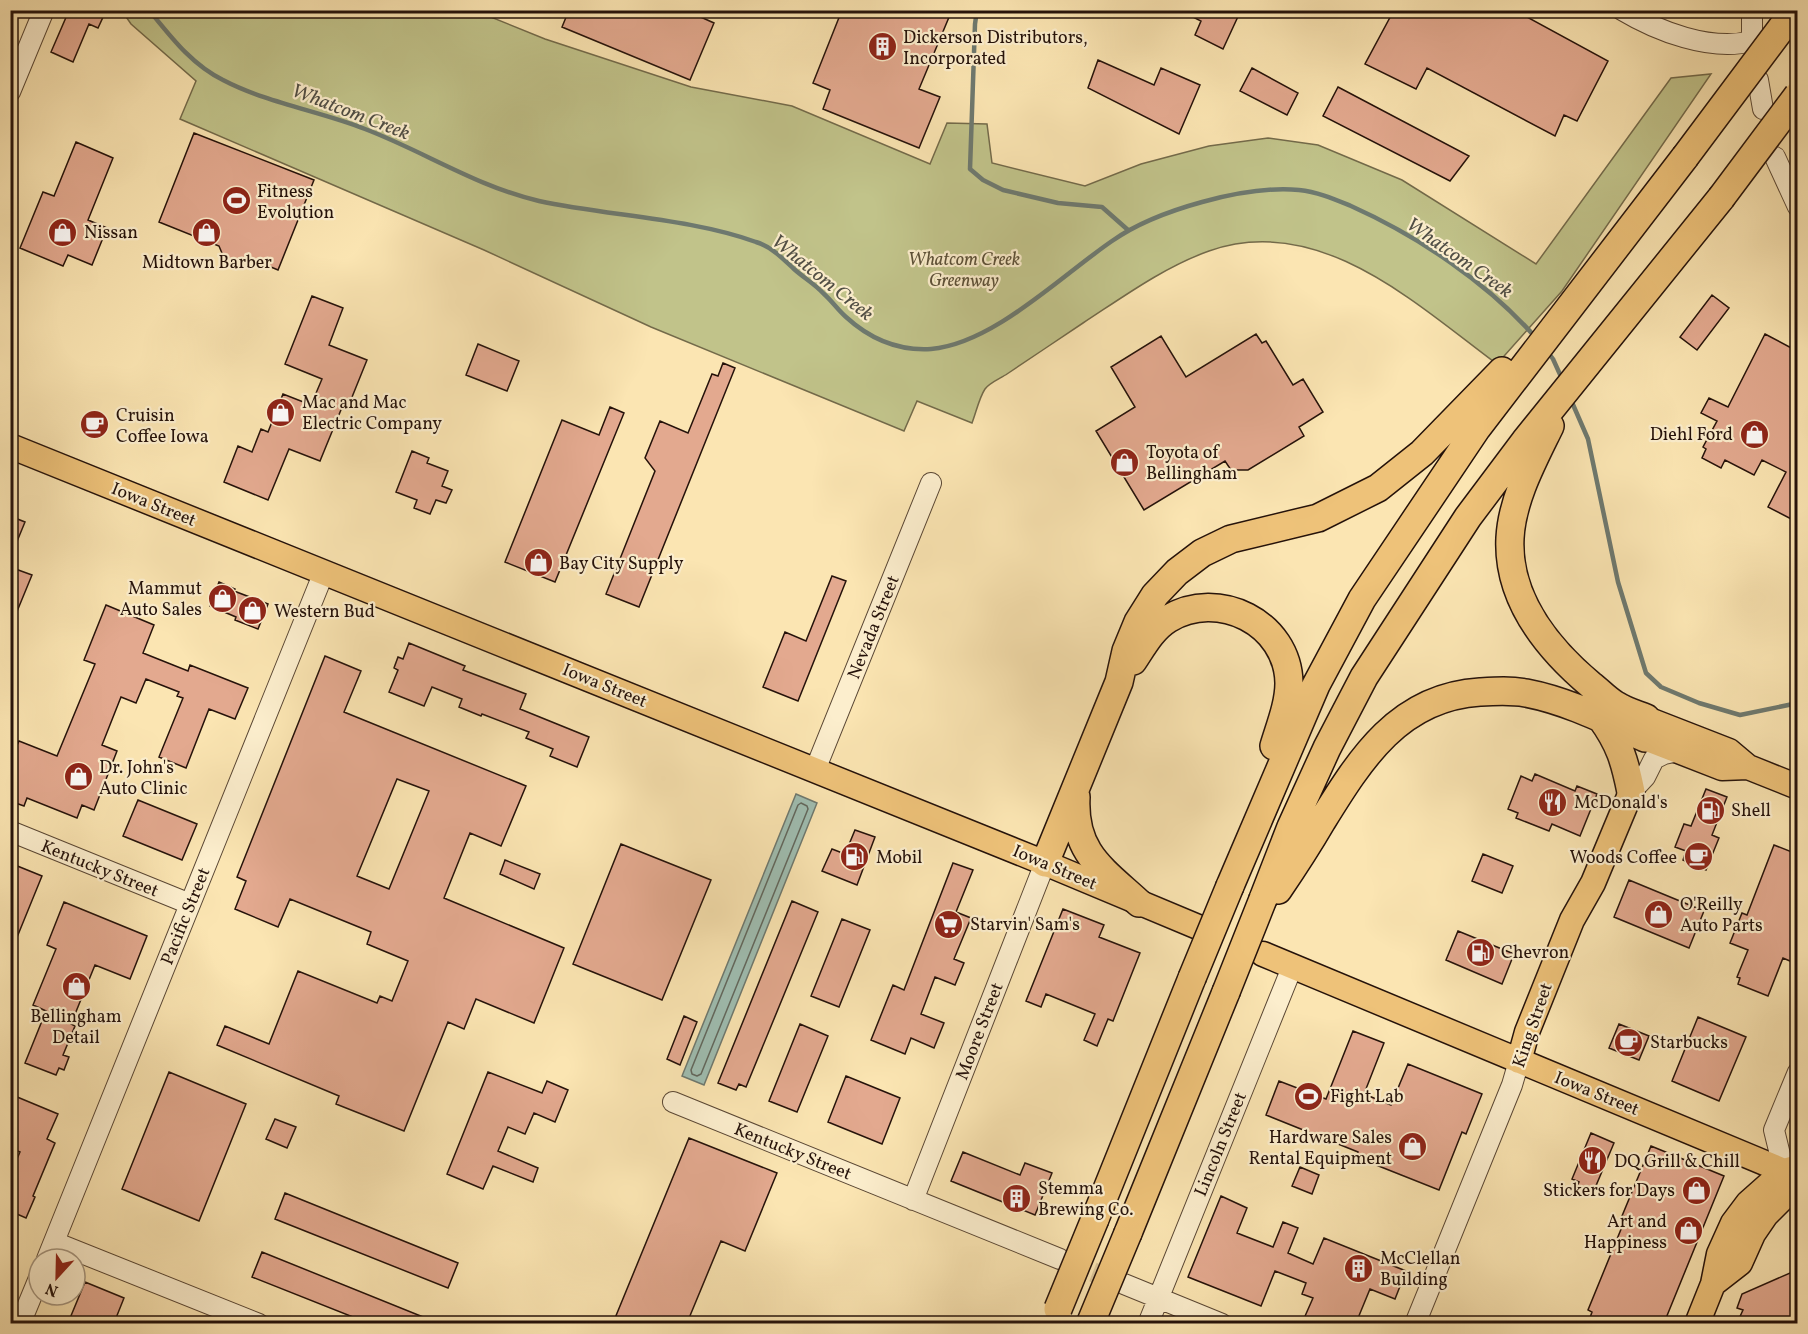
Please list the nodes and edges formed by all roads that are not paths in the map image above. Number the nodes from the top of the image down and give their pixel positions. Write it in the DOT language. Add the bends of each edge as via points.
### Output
graph roads {
  1 [pos="44,10"];
  2 [pos="1622,10"];
  3 [pos="1752,10"];
  4 [pos="1795,10"];
  5 [pos="1758,80"];
  6 [pos="10,92"];
  7 [pos="1797,95"];
  8 [pos="1763,110"];
  9 [pos="1775,157"];
  10 [pos="1797,207"];
  11 [pos="1467,423"];
  12 [pos="10,446"];
  13 [pos="1531,447"];
  14 [pos="931,483"];
  15 [pos="324,572"];
  16 [pos="1119,682"];
  17 [pos="1602,718"];
  18 [pos="1649,729"];
  19 [pos="1679,751"];
  20 [pos="1748,767"];
  21 [pos="815,770"];
  22 [pos="1797,787"];
  23 [pos="1077,790"];
  24 [pos="1631,792"];
  25 [pos="10,831"];
  26 [pos="1046,863"];
  27 [pos="1235,873"];
  28 [pos="1267,900"];
  29 [pos="1139,903"];
  30 [pos="190,904"];
  31 [pos="1198,927"];
  32 [pos="1256,944"];
  33 [pos="1293,965"];
  34 [pos="1519,1061"];
  35 [pos="1797,1072"];
  36 [pos="673,1102"];
  37 [pos="1793,1171"];
  38 [pos="913,1200"];
  39 [pos="51,1247"];
  40 [pos="1060,1259"];
  41 [pos="87,1263"];
  42 [pos="1124,1284"];
  43 [pos="1158,1298"];
  44 [pos="27,1306"];
  45 [pos="1055,1316"];
  46 [pos="20,1323"];
  47 [pos="259,1323"];
  48 [pos="1091,1323"];
  49 [pos="1148,1323"];
  50 [pos="1222,1323"];
  51 [pos="1414,1323"];
  52 [pos="1697,1323"];
  1 -- 6 [label="street"];
  2 -- 3 [label="street" via="1682,37 1736,45 1752,41"];
  4 -- 11 [label="highway, bridge" via="1585,287"];
  5 -- 8 [label="street"];
  7 -- 13 [label="highway, bridge" via="1721,198 1570,385"];
  9 -- 10 [label="street"];
  11 -- 16 [label="highway" via="1378,488 1318,518 1231,539 1202,553 1155,595 1138,622"];
  11 -- 27 [label="highway" via="1362,599 1316,685"];
  12 -- 15 [label="main road, Iowa Street"];
  13 -- 18 [label="highway" via="1510,537 1515,582 1526,609 1574,670"];
  13 -- 28 [label="highway" via="1467,517 1364,677 1291,826"];
  14 -- 21 [label="street, Nevada Street"];
  15 -- 21 [label="main road, Iowa Street"];
  15 -- 30 [label="street, Pacific Street"];
  16 -- 23 [label="highway"];
  16 -- 27 [label="highway" via="1150,636 1167,620 1189,610 1213,606 1236,611 1257,622 1274,639 1285,660 1289,684"];
  17 -- 18 [label="highway"];
  17 -- 24 [label="highway" via="1623,756"];
  17 -- 28 [label="highway" via="1524,692 1503,691 1467,693 1434,701 1409,714 1359,763"];
  18 -- 19 [label="main road"];
  18 -- 20 [label="main road" via="1729,751"];
  19 -- 20 [label="main road" via="1722,768"];
  19 -- 24 [label="street, King Street" via="1654,759"];
  20 -- 22 [label="main road"];
  21 -- 26 [label="main road, Iowa Street"];
  23 -- 26 [label="highway"];
  23 -- 29 [label="highway" via="1075,813 1082,843 1095,862"];
  24 -- 34 [label="main road, King Street" via="1593,883 1572,920"];
  25 -- 30 [label="street, Kentucky Street"];
  26 -- 29 [label="main road, Iowa Street"];
  26 -- 38 [label="street, Moore Street"];
  27 -- 45 [label="highway, bridge"];
  28 -- 32 [label="highway, bridge"];
  29 -- 31 [label="main road, Iowa Street"];
  30 -- 39 [label="street, Pacific Street"];
  32 -- 33 [label="main road, Iowa Street"];
  32 -- 48 [label="highway, bridge" via="1226,992"];
  33 -- 34 [label="main road, Iowa Street"];
  33 -- 43 [label="street, Lincoln Street"];
  34 -- 37 [label="main road, Iowa Street"];
  34 -- 51 [label="street, King Street"];
  35 -- 37 [label="street" via="1774,1130"];
  36 -- 38 [label="street, Kentucky Street"];
  37 -- 52 [label="main road" via="1784,1197 1752,1234 1740,1263 1713,1284"];
  38 -- 40 [label="street, Kentucky Street"];
  41 -- 47 [label="street"];
  42 -- 43 [label="street"];
  43 -- 49 [label="street, Lincoln Street"];
  43 -- 50 [label="street"];
  44 -- 46 [label="street"];
}
